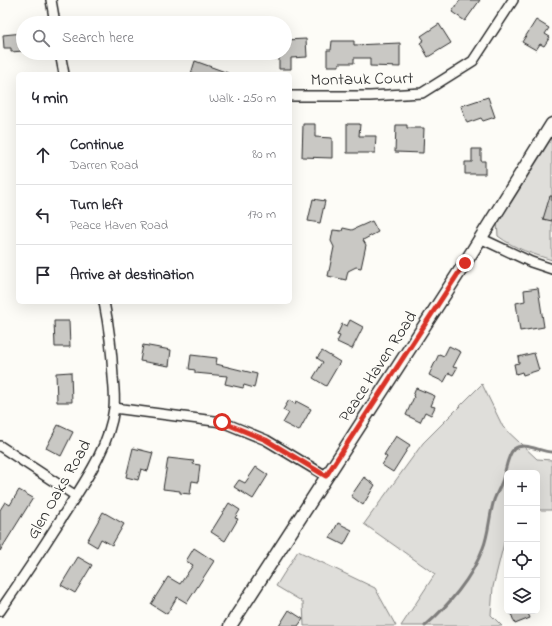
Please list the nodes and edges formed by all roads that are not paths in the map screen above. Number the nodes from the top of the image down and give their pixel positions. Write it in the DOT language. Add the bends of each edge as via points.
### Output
graph roads {
  1 [pos="51,0"];
  2 [pos="513,0"];
  3 [pos="54,16"];
  4 [pos="61,60"];
  5 [pos="64,72"];
  6 [pos="292,96"];
  7 [pos="552,124"];
  8 [pos="480,238"];
  9 [pos="552,269"];
  10 [pos="104,304"];
  11 [pos="114,408"];
  12 [pos="0,446"];
  13 [pos="326,476"];
  14 [pos="76,496"];
  15 [pos="0,611"];
  16 [pos="230,626"];
  1 -- 3 [label="street"];
  2 -- 6 [label="street, Montauk Court" via="473,61 422,93"];
  4 -- 5 [label="street"];
  7 -- 8 [label="main road, Peace Haven Road"];
  8 -- 9 [label="street"];
  8 -- 13 [label="main road, Peace Haven Road"];
  10 -- 11 [label="street, Glen Oaks Road" via="112,351"];
  11 -- 13 [label="street" via="222,422 266,440"];
  11 -- 14 [label="street, Glen Oaks Road" via="101,450"];
  12 -- 14 [label="street"];
  13 -- 16 [label="main road, Peace Haven Road"];
  14 -- 15 [label="street, Glen Oaks Road"];
}
